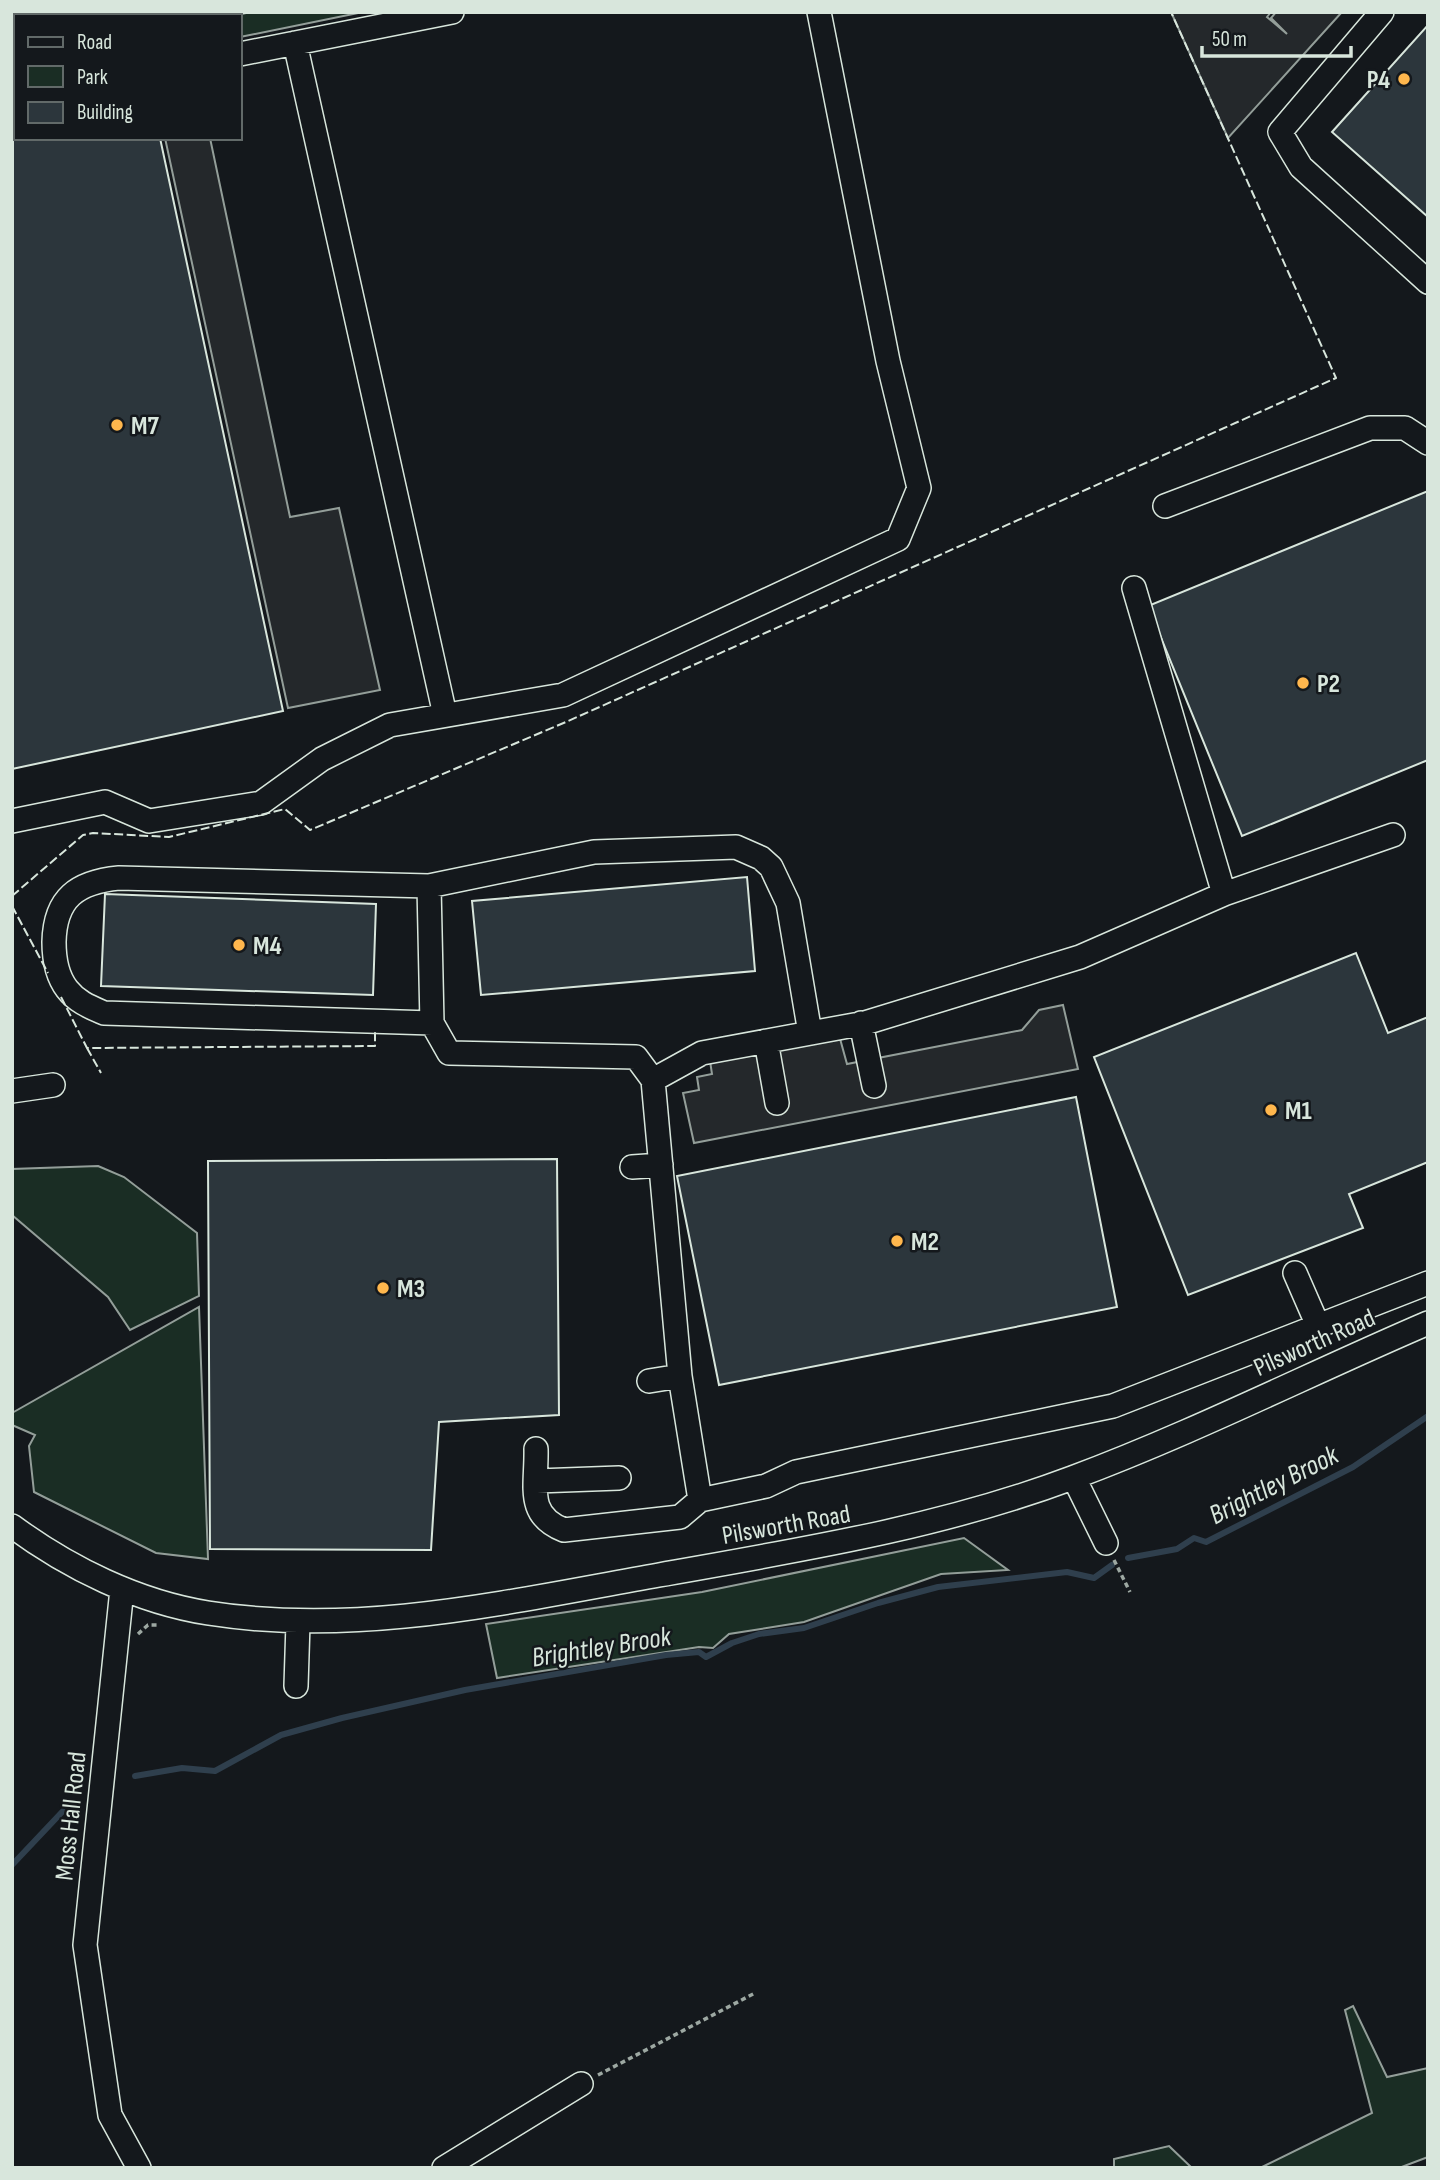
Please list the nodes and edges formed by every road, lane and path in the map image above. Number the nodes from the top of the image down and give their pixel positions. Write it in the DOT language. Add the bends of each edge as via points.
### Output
graph roads {
  1 [pos="452,12"];
  2 [pos="819,12"];
  3 [pos="1382,12"];
  4 [pos="295,43"];
  5 [pos="242,54"];
  6 [pos="1428,282"];
  7 [pos="1428,443"];
  8 [pos="1165,506"];
  9 [pos="1134,588"];
  10 [pos="445,715"];
  11 [pos="12,821"];
  12 [pos="1393,835"];
  13 [pos="429,886"];
  14 [pos="1224,894"];
  15 [pos="432,1023"];
  16 [pos="861,1023"];
  17 [pos="810,1033"];
  18 [pos="766,1041"];
  19 [pos="653,1080"];
  20 [pos="53,1085"];
  21 [pos="874,1086"];
  22 [pos="12,1091"];
  23 [pos="777,1103"];
  24 [pos="661,1165"];
  25 [pos="632,1167"];
  26 [pos="1295,1273"];
  27 [pos="1428,1283"];
  28 [pos="1428,1323"];
  29 [pos="1319,1328"];
  30 [pos="680,1376"];
  31 [pos="649,1381"];
  32 [pos="536,1449"];
  33 [pos="619,1478"];
  34 [pos="1073,1478"];
  35 [pos="537,1480"];
  36 [pos="700,1500"];
  37 [pos="12,1526"];
  38 [pos="1106,1543"];
  39 [pos="122,1589"];
  40 [pos="1130,1592"];
  41 [pos="298,1623"];
  42 [pos="296,1686"];
  43 [pos="755,1993"];
  44 [pos="581,2084"];
  45 [pos="139,2168"];
  46 [pos="444,2168"];
  1 -- 4 [label="street"];
  2 -- 10 [label="street" via="888,361 919,488 898,539 563,695"];
  3 -- 6 [label="street" via="1280,132 1301,167"];
  4 -- 5 [label="street"];
  4 -- 10 [label="street"];
  7 -- 8 [label="street" via="1405,428 1370,428"];
  9 -- 14 [label="street"];
  10 -- 11 [label="street" via="390,725 322,759 261,803 149,821 105,802"];
  12 -- 14 [label="street"];
  13 -- 15 [label="street"];
  13 -- 15 [label="street" via="151,877 98,880 67,898 59,911 54,953 66,989 81,1003 104,1013"];
  13 -- 17 [label="street" via="594,852 747,850 771,867 788,903"];
  14 -- 16 [label="street" via="1080,957"];
  15 -- 19 [label="street" via="449,1053 636,1057"];
  16 -- 17 [label="street"];
  16 -- 21 [label="street"];
  17 -- 18 [label="street"];
  18 -- 19 [label="street" via="702,1053"];
  18 -- 23 [label="street"];
  19 -- 24 [label="street"];
  20 -- 22 [label="street"];
  24 -- 25 [label="street"];
  24 -- 30 [label="street"];
  26 -- 29 [label="street"];
  27 -- 29 [label="street"];
  28 -- 34 [label="street, Pilsworth Road"];
  29 -- 36 [label="street" via="1113,1406 796,1472 766,1486"];
  30 -- 31 [label="street"];
  30 -- 36 [label="street"];
  32 -- 35 [label="street"];
  33 -- 35 [label="street"];
  34 -- 38 [label="street"];
  34 -- 41 [label="street, Pilsworth Road" via="986,1508 877,1536 439,1613"];
  35 -- 36 [label="street" via="537,1512 546,1523 564,1530 680,1517"];
  37 -- 39 [label="street"];
  38 -- 40 [label="path"];
  39 -- 41 [label="street, Pilsworth Road" via="205,1613"];
  39 -- 45 [label="street, Moss Hall Road" via="85,1945 110,2116"];
  41 -- 42 [label="street"];
  43 -- 44 [label="path"];
  44 -- 46 [label="street"];
}
